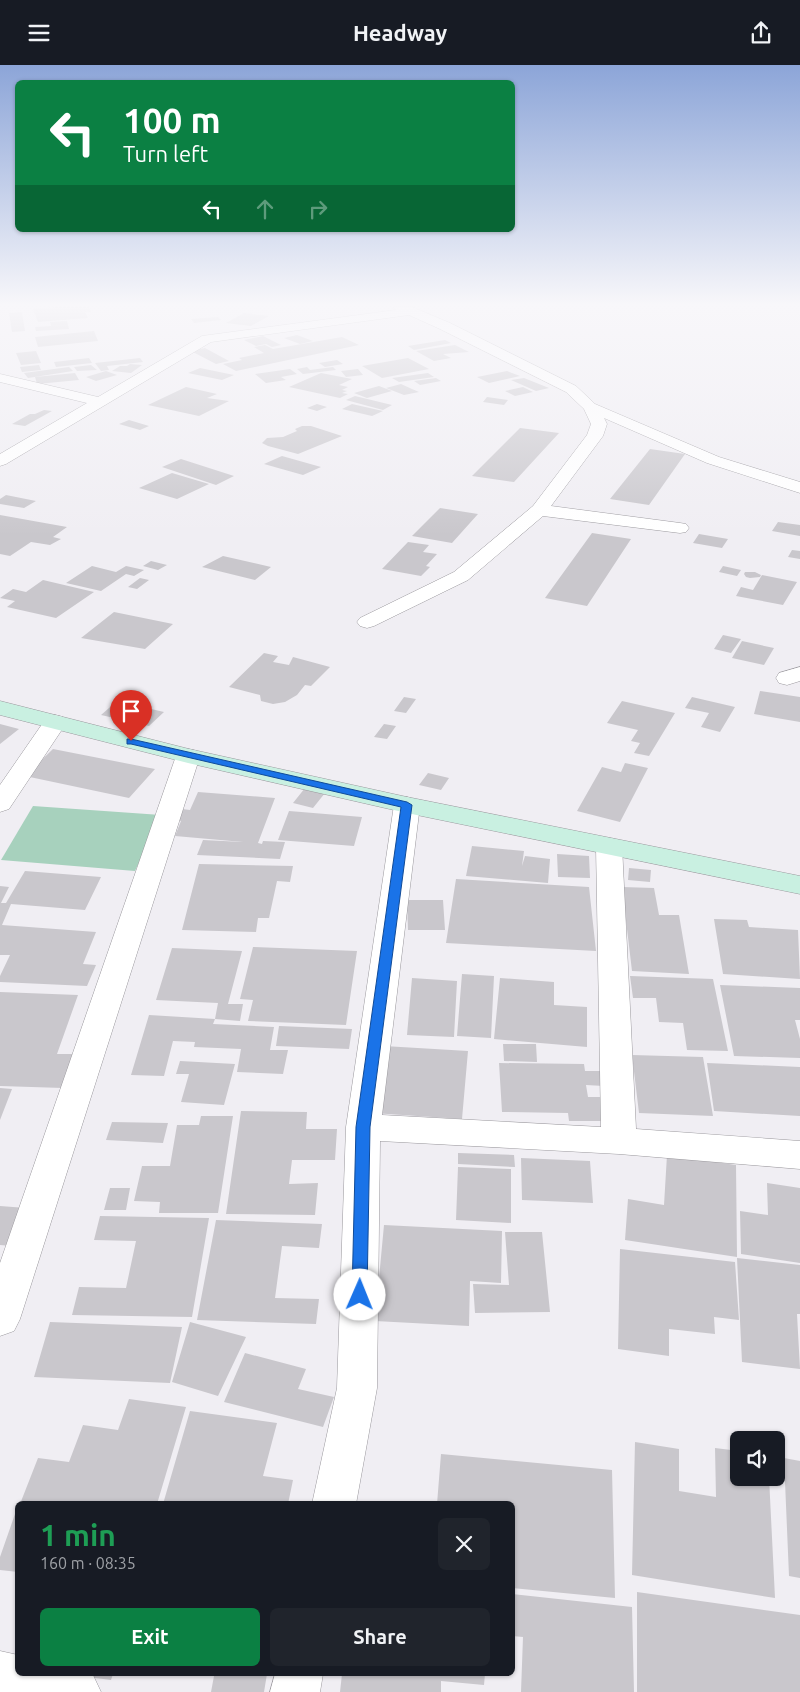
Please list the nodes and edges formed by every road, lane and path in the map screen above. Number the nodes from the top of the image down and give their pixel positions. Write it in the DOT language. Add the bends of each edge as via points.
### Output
graph roads {
  1 [pos="21,383"];
  2 [pos="132,383"];
  3 [pos="559,383"];
  4 [pos="100,402"];
  5 [pos="590,407"];
  6 [pos="0,461"];
  7 [pos="800,488"];
  8 [pos="539,510"];
  9 [pos="680,528"];
  10 [pos="366,622"];
  11 [pos="0,708"];
  12 [pos="55,722"];
  13 [pos="188,756"];
  14 [pos="0,804"];
  15 [pos="407,805"];
  16 [pos="609,846"];
  17 [pos="800,885"];
  18 [pos="363,1127"];
  19 [pos="619,1141"];
  20 [pos="800,1155"];
  21 [pos="0,1319"];
  22 [pos="335,1501"];
  23 [pos="0,1675"];
  24 [pos="299,1676"];
  25 [pos="76,1692"];
  26 [pos="295,1692"];
  1 -- 4 [label="street"];
  2 -- 4 [label="street"];
  3 -- 5 [label="street" via="571,389"];
  4 -- 6 [label="street"];
  5 -- 7 [label="street" via="713,460"];
  5 -- 8 [label="street" via="599,423 595,436"];
  8 -- 9 [label="street"];
  8 -- 10 [label="street" via="461,576"];
  11 -- 12 [label="street"];
  12 -- 13 [label="street"];
  12 -- 14 [label="street"];
  13 -- 15 [label="street"];
  13 -- 21 [label="street"];
  15 -- 16 [label="street"];
  15 -- 18 [label="street"];
  16 -- 17 [label="street"];
  16 -- 19 [label="street"];
  18 -- 19 [label="street"];
  18 -- 22 [label="street" via="358,1388"];
  19 -- 20 [label="street"];
  23 -- 25 [label="street"];
  24 -- 26 [label="street"];
}
